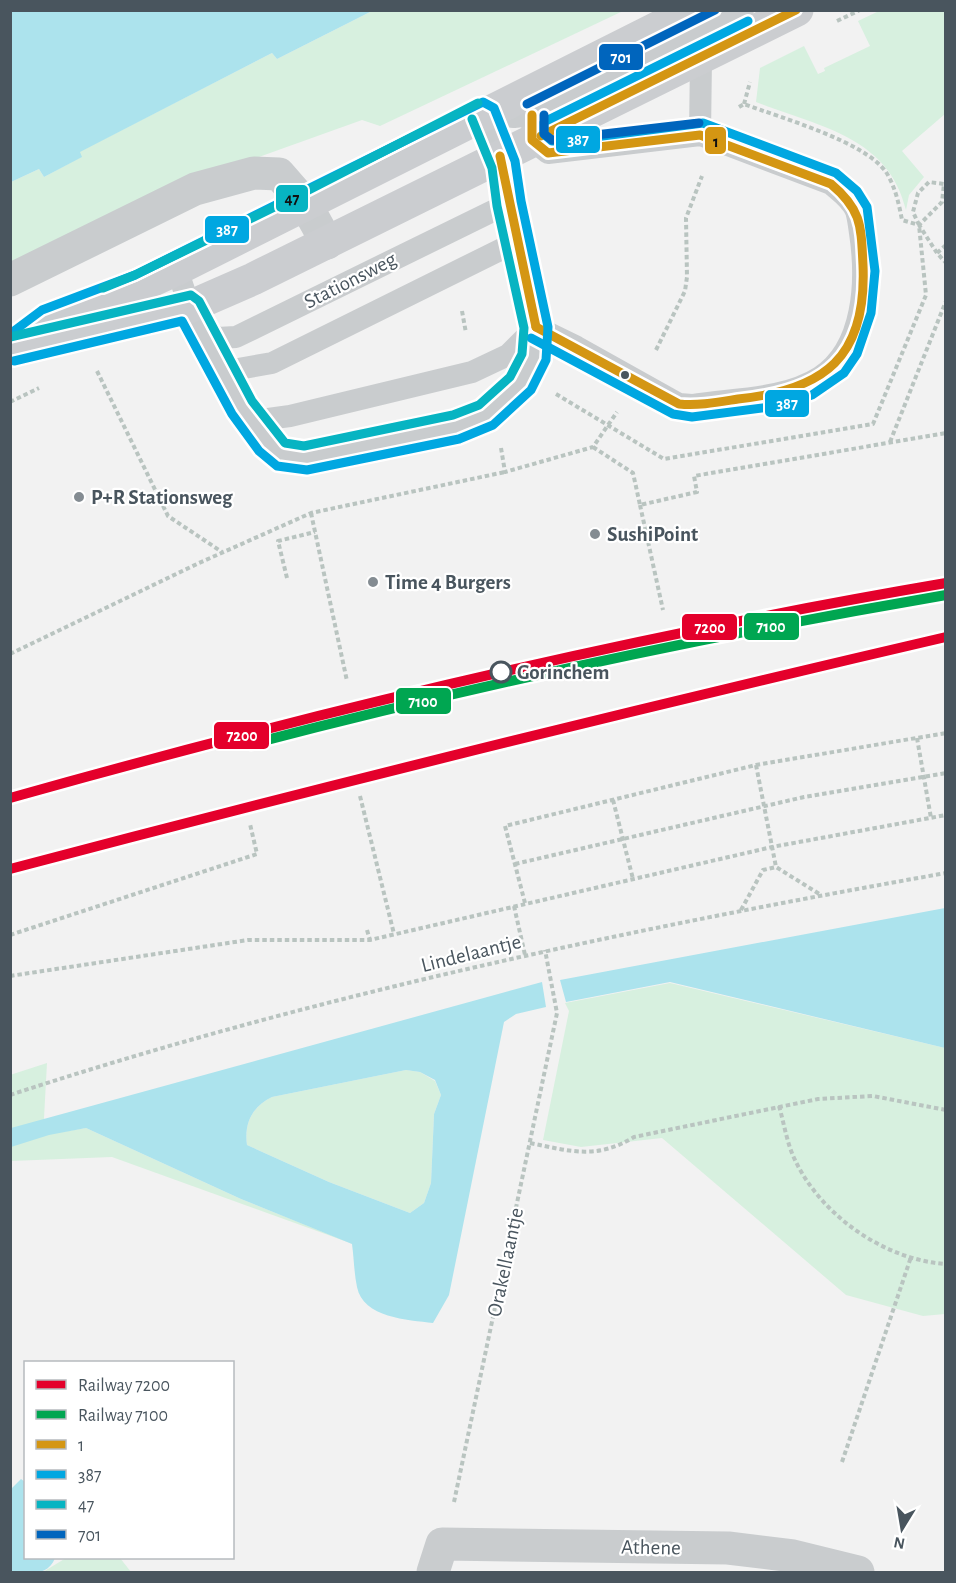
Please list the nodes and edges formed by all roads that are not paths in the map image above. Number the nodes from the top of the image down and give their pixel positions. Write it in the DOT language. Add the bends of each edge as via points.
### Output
graph roads {
  1 [pos="693,10"];
  2 [pos="743,10"];
  3 [pos="797,10"];
  4 [pos="701,58"];
  5 [pos="483,114"];
  6 [pos="532,128"];
  7 [pos="708,138"];
  8 [pos="500,156"];
  9 [pos="510,203"];
  10 [pos="306,205"];
  11 [pos="518,241"];
  12 [pos="327,243"];
  13 [pos="177,269"];
  14 [pos="10,280"];
  15 [pos="191,312"];
  16 [pos="536,327"];
  17 [pos="15,348"];
  18 [pos="221,372"];
  19 [pos="252,421"];
  20 [pos="437,1558"];
  21 [pos="858,1572"];
  1 -- 5 [label="main road, Stationsweg"];
  2 -- 6 [label="lane, Stationsweg"];
  3 -- 4 [label="main road, Stationsweg"];
  4 -- 6 [label="main road, Stationsweg"];
  4 -- 7 [label="lane"];
  5 -- 6 [label="lane, Stationsweg" via="514,117"];
  5 -- 8 [label="lane"];
  5 -- 10 [label="main road, Stationsweg"];
  6 -- 7 [label="lane, Stationsweg" via="548,153"];
  6 -- 8 [label="main road, Stationsweg"];
  7 -- 16 [label="lane, Stationsweg" via="831,184 856,211 862,250 862,288 856,325 850,342 823,375 795,391 686,405"];
  8 -- 9 [label="lane"];
  8 -- 12 [label="main road, Stationsweg"];
  9 -- 11 [label="lane"];
  9 -- 15 [label="lane, Stationsweg" via="236,338 217,338"];
  10 -- 12 [label="street"];
  10 -- 13 [label="main road, Stationsweg"];
  10 -- 14 [label="street" via="279,174 254,173 195,189"];
  11 -- 16 [label="lane"];
  11 -- 18 [label="lane, Stationsweg" via="272,363"];
  12 -- 15 [label="main road, Stationsweg"];
  13 -- 15 [label="lane"];
  13 -- 17 [label="main road, Stationsweg" via="47,321"];
  15 -- 17 [label="main road, Stationsweg"];
  15 -- 18 [label="lane"];
  16 -- 19 [label="lane" via="508,355 472,372 290,416"];
  16 -- 19 [label="lane" via="534,357 520,384 486,415 457,427 305,458 280,454 263,440"];
  18 -- 19 [label="lane"];
  20 -- 21 [label="street, Athene" via="728,1548 793,1556"];
}
